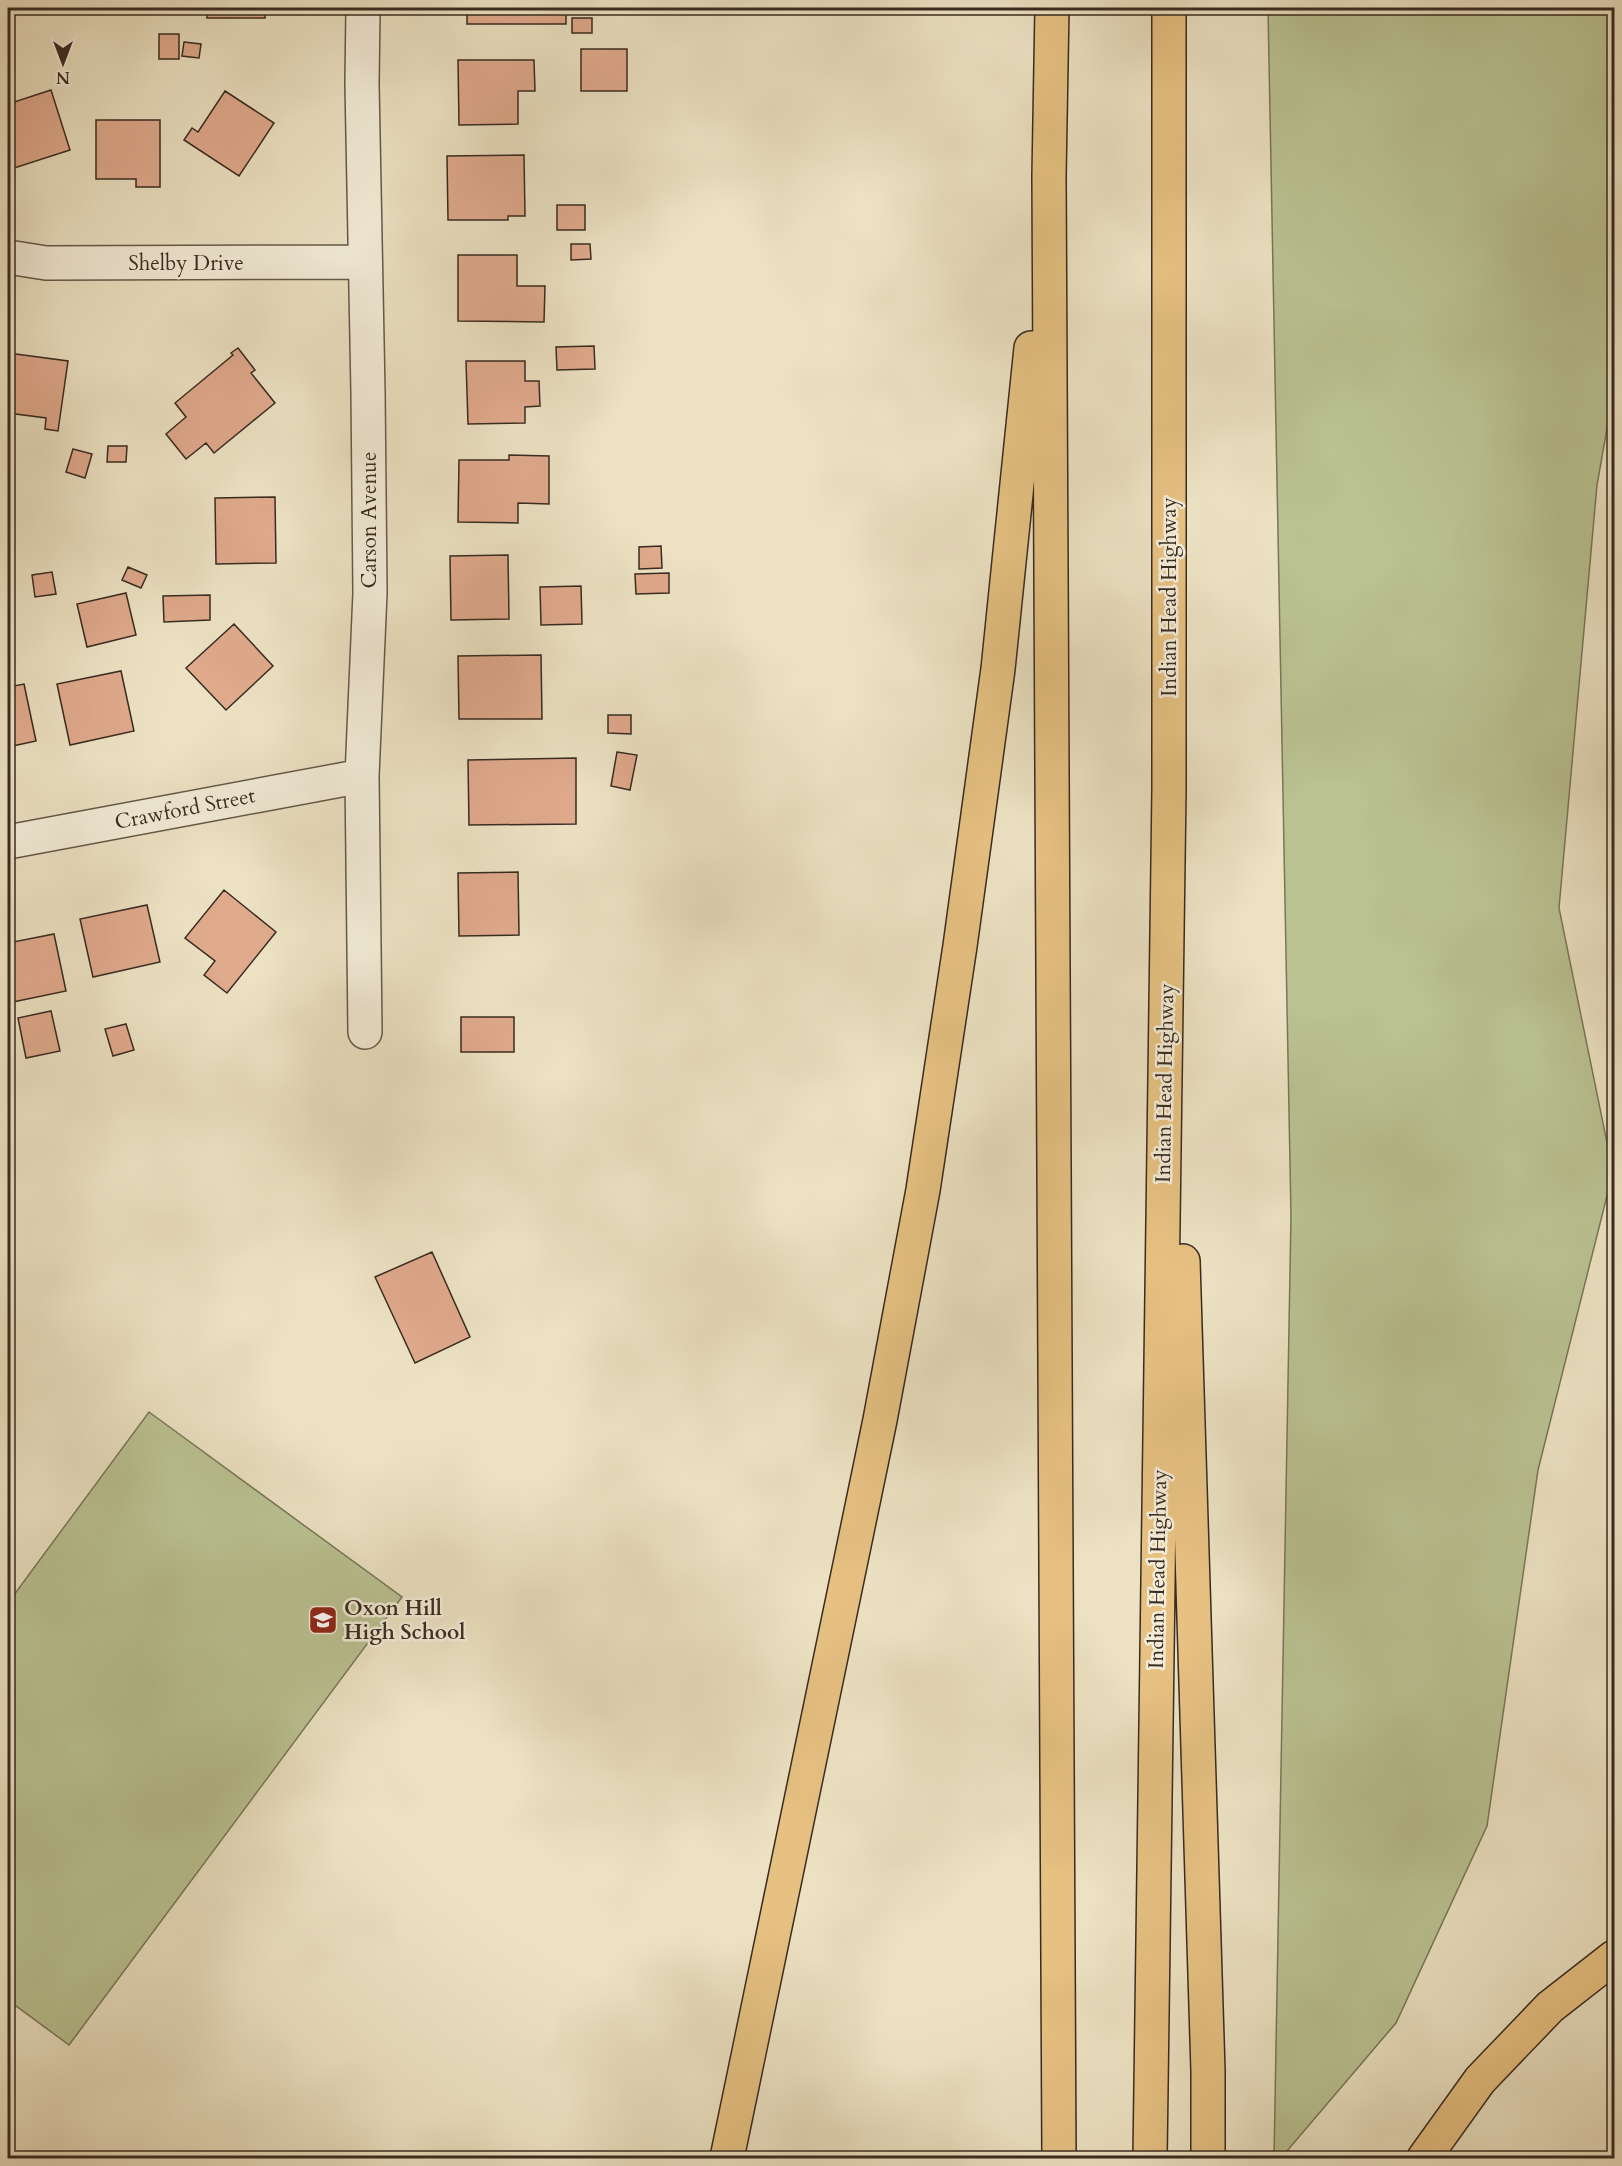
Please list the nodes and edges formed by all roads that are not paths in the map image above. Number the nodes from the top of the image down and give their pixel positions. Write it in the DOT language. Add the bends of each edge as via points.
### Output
graph roads {
  1 [pos="363,8"];
  2 [pos="1052,8"];
  3 [pos="1169,8"];
  4 [pos="1049,176"];
  5 [pos="8,257"];
  6 [pos="366,262"];
  7 [pos="362,776"];
  8 [pos="1169,789"];
  9 [pos="8,842"];
  10 [pos="366,1032"];
  11 [pos="1614,1957"];
  12 [pos="727,2158"];
  13 [pos="1059,2158"];
  14 [pos="1150,2158"];
  15 [pos="1208,2158"];
  16 [pos="1424,2158"];
  1 -- 6 [label="street, Carson Avenue"];
  2 -- 4 [label="highway"];
  3 -- 8 [label="highway, Indian Head Highway"];
  4 -- 12 [label="highway" via="998,669 923,1190 880,1420"];
  4 -- 13 [label="highway"];
  5 -- 6 [label="street, Shelby Drive" via="46,263"];
  6 -- 7 [label="street, Carson Avenue" via="370,593"];
  7 -- 9 [label="street, Crawford Street"];
  7 -- 10 [label="street, Carson Avenue"];
  8 -- 14 [label="highway, Indian Head Highway"];
  8 -- 15 [label="highway"];
  11 -- 16 [label="highway" via="1550,2007 1480,2080"];
}
